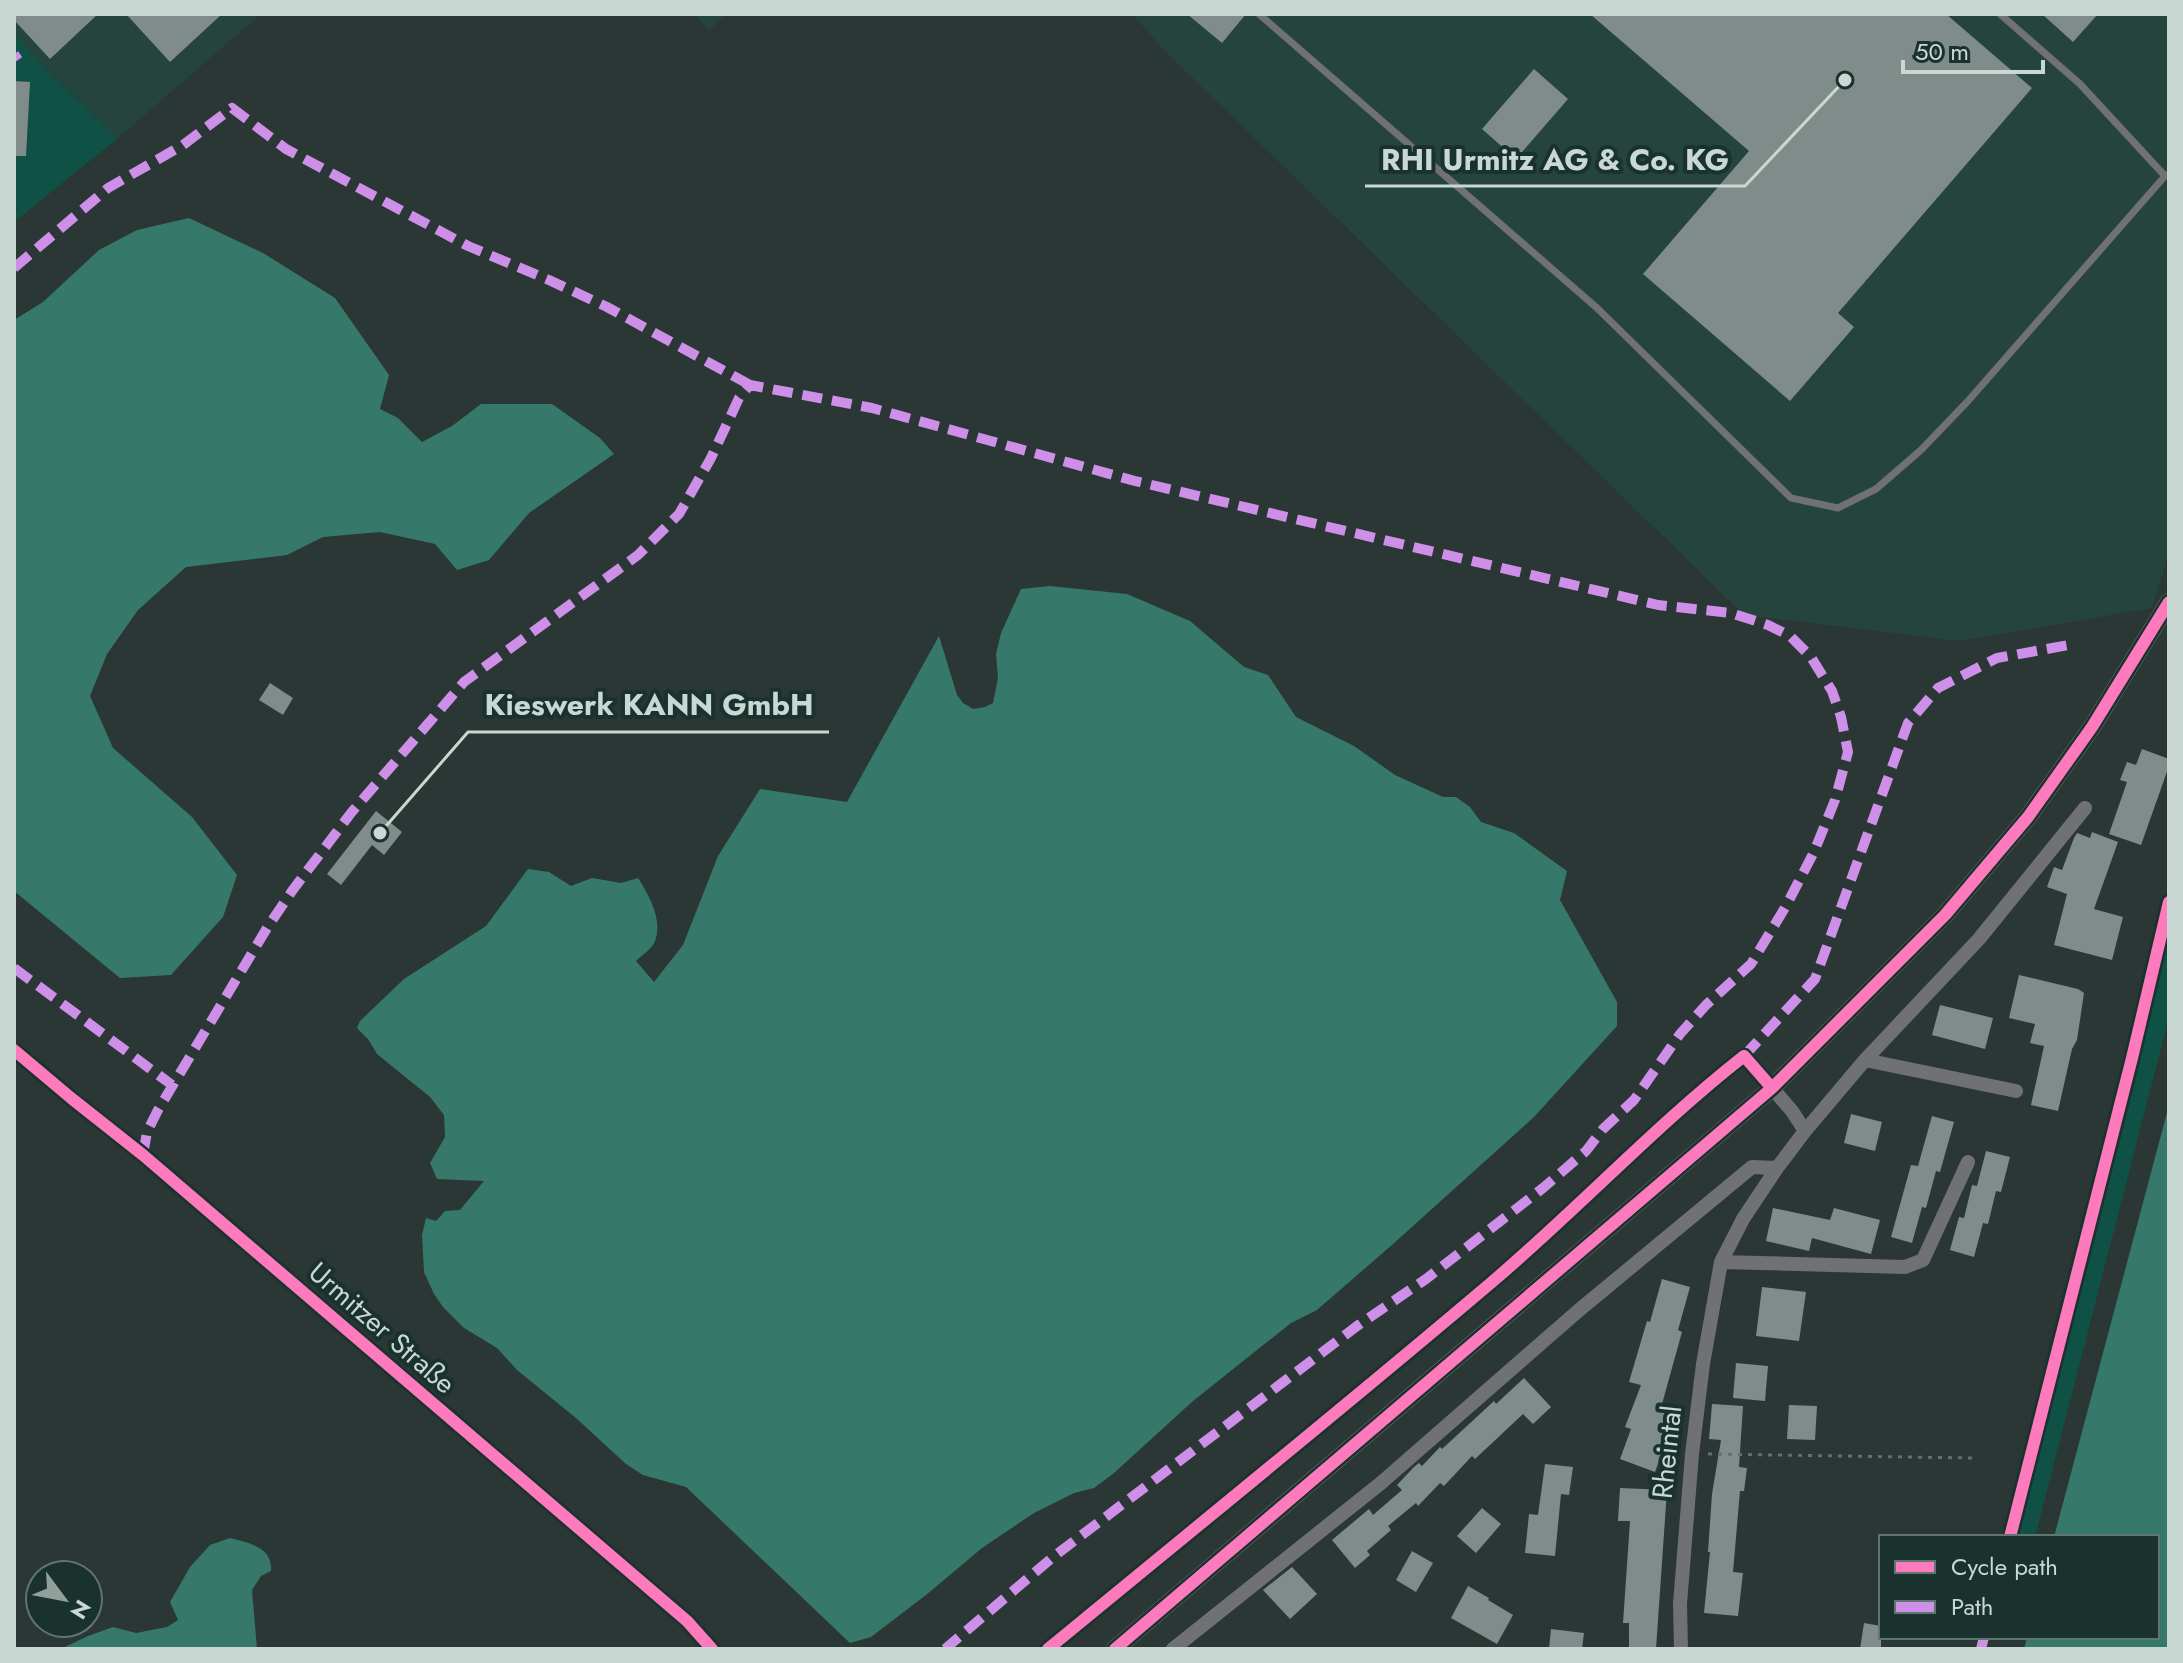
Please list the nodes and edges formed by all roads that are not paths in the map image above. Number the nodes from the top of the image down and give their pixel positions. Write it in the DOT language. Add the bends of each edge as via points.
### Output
graph roads {
  1 [pos="1259,14"];
  2 [pos="2000,14"];
  3 [pos="2167,175"];
  4 [pos="2169,602"];
  5 [pos="2085,808"];
  6 [pos="14,1050"];
  7 [pos="1865,1060"];
  8 [pos="1772,1088"];
  9 [pos="2016,1091"];
  10 [pos="1805,1131"];
  11 [pos="1968,1162"];
  12 [pos="1777,1168"];
  13 [pos="1721,1262"];
  14 [pos="712,1649"];
  15 [pos="1115,1649"];
  16 [pos="1173,1649"];
  17 [pos="1681,1649"];
  1 -- 3 [label="lane" via="1597,308 1791,498 1838,508 1876,489 1921,450"];
  2 -- 3 [label="lane" via="2080,84"];
  4 -- 8 [label="street" via="2092,727 2028,817 1945,915"];
  5 -- 7 [label="street, Rheintal" via="1979,939"];
  6 -- 14 [label="street, Urmitzer Straße" via="675,1611"];
  7 -- 9 [label="street"];
  7 -- 10 [label="street, Rheintal"];
  8 -- 10 [label="street"];
  8 -- 15 [label="street"];
  10 -- 12 [label="street, Rheintal"];
  11 -- 13 [label="street" via="1923,1260 1905,1267"];
  12 -- 13 [label="street, Rheintal"];
  12 -- 16 [label="street" via="1752,1167 1381,1483"];
  13 -- 17 [label="street, Rheintal" via="1692,1454"];
}
